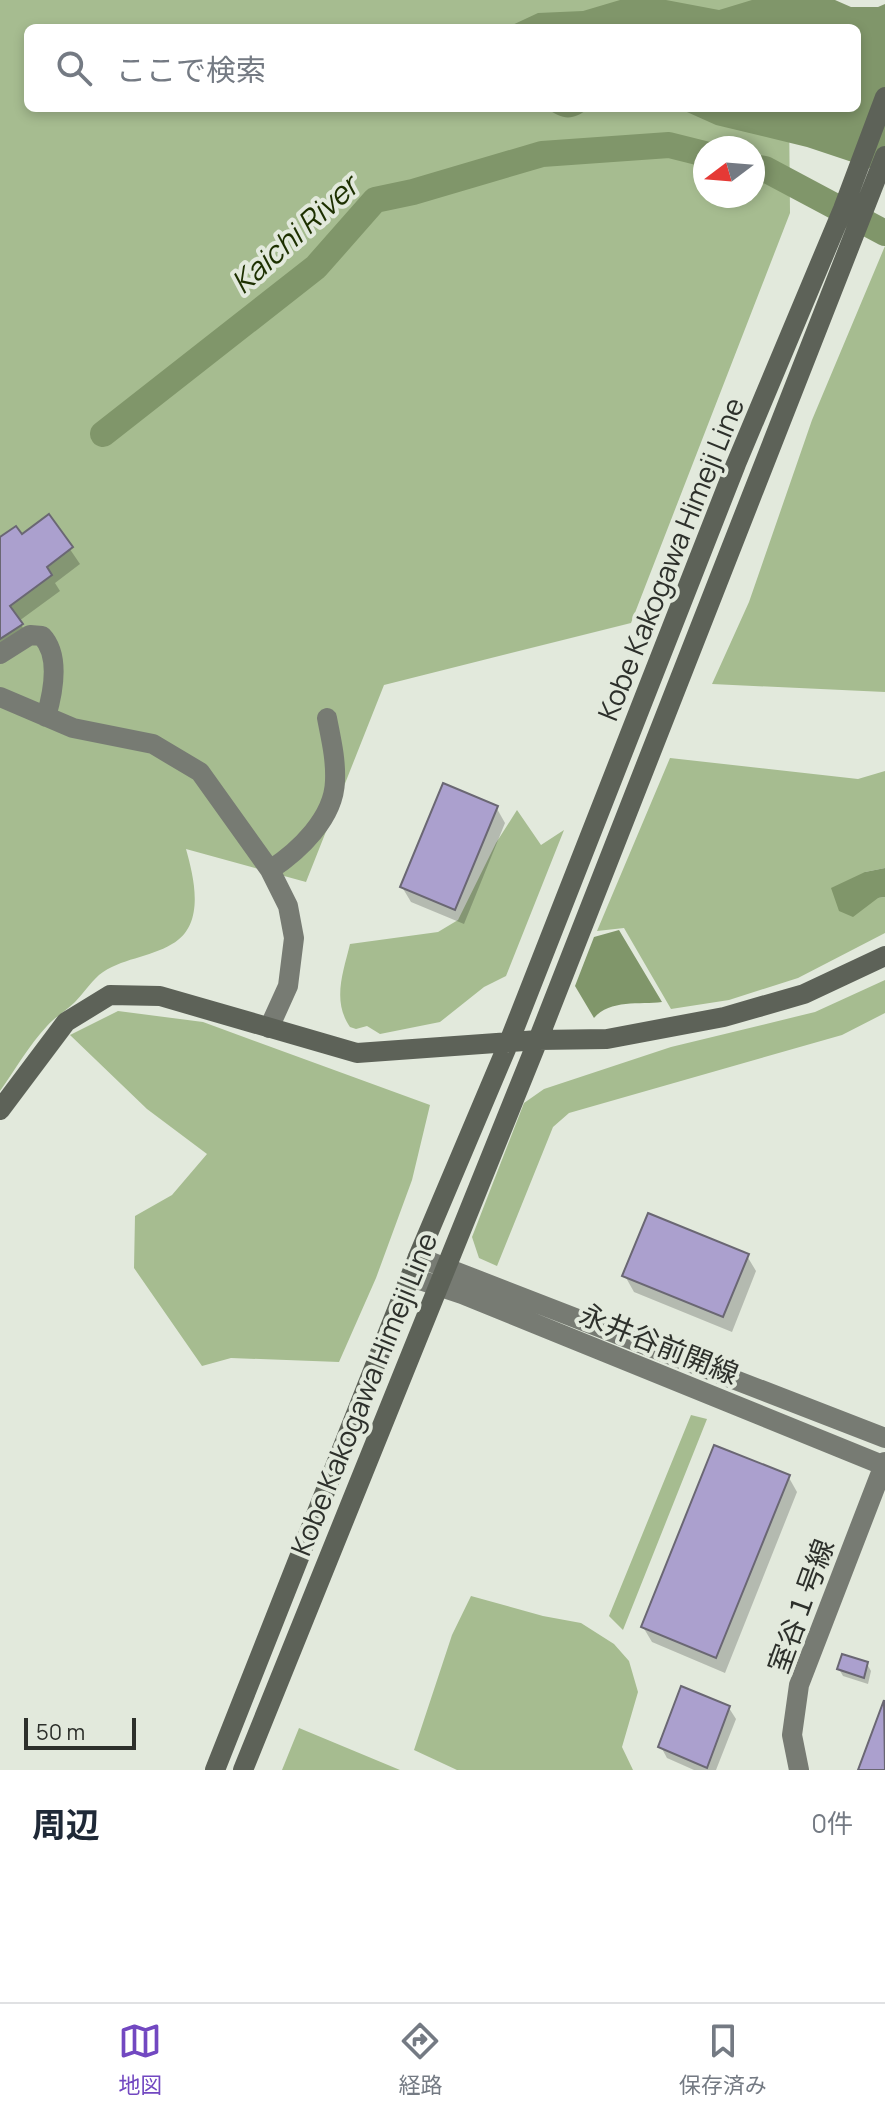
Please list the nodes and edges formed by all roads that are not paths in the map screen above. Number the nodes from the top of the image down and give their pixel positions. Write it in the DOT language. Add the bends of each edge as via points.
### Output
graph roads {
  1 [pos="885,97"];
  2 [pos="885,156"];
  3 [pos="831,267"];
  4 [pos="0,654"];
  5 [pos="0,697"];
  6 [pos="46,717"];
  7 [pos="327,718"];
  8 [pos="270,870"];
  9 [pos="885,956"];
  10 [pos="269,1028"];
  11 [pos="538,1040"];
  12 [pos="509,1042"];
  13 [pos="0,1110"];
  14 [pos="415,1267"];
  15 [pos="440,1277"];
  16 [pos="885,1438"];
  17 [pos="885,1465"];
  18 [pos="215,1770"];
  19 [pos="243,1770"];
  20 [pos="799,1770"];
  1 -- 3 [label="main road, Kobe Kakogawa Himeji Line"];
  2 -- 3 [label="main road, Kobe Kakogawa Himeji Line"];
  3 -- 11 [label="main road, Kobe Kakogawa Himeji Line"];
  3 -- 12 [label="main road, Kobe Kakogawa Himeji Line" via="736,464"];
  4 -- 6 [label="street" via="30,635 48,642 53,694"];
  5 -- 6 [label="street"];
  6 -- 8 [label="street" via="73,728 153,744 200,772"];
  7 -- 8 [label="street" via="336,785 308,838"];
  8 -- 10 [label="street" via="288,906 294,938 288,986"];
  9 -- 11 [label="main road" via="804,994 724,1017 607,1039"];
  10 -- 12 [label="main road" via="357,1053"];
  10 -- 13 [label="main road" via="160,996 110,995 66,1022"];
  11 -- 12 [label="main road"];
  11 -- 15 [label="main road, Kobe Kakogawa Himeji Line"];
  12 -- 14 [label="main road, Kobe Kakogawa Himeji Line"];
  14 -- 15 [label="street, 永井谷前開線"];
  14 -- 18 [label="main road, Kobe Kakogawa Himeji Line"];
  15 -- 16 [label="street, 永井谷前開線"];
  15 -- 17 [label="street, 永井谷前開線" via="462,1294"];
  15 -- 19 [label="main road, Kobe Kakogawa Himeji Line"];
  17 -- 20 [label="street, 室谷１号線" via="799,1685 792,1735"];
}
